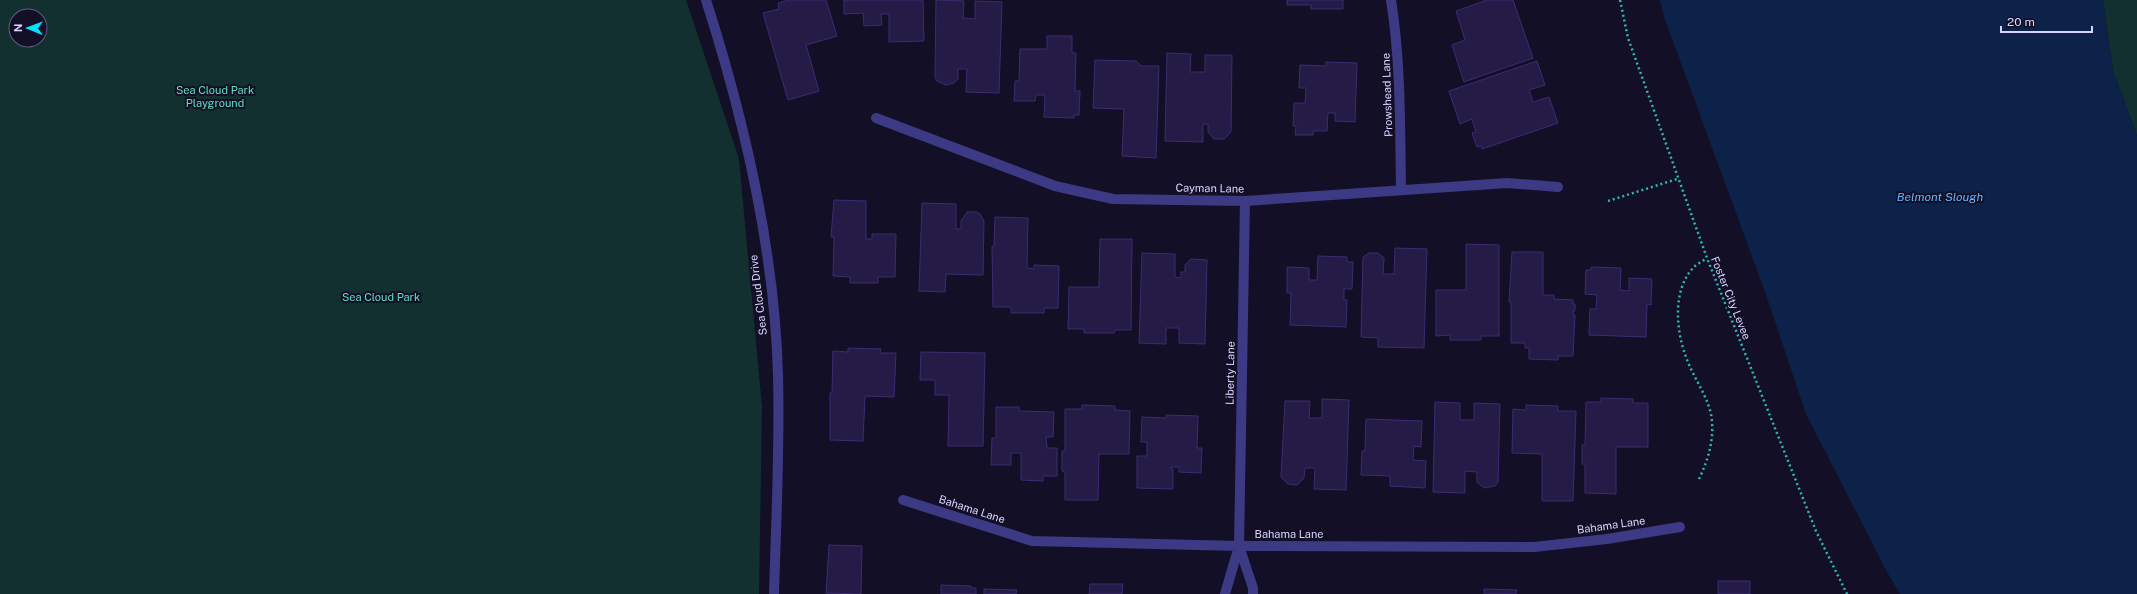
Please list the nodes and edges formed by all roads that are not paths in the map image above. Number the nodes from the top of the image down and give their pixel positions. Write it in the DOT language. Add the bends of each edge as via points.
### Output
graph roads {
  1 [pos="706,0"];
  2 [pos="1392,0"];
  3 [pos="876,118"];
  4 [pos="1558,187"];
  5 [pos="1401,190"];
  6 [pos="1245,201"];
  7 [pos="903,500"];
  8 [pos="1680,528"];
  9 [pos="1239,546"];
  10 [pos="774,594"];
  11 [pos="1225,594"];
  12 [pos="1253,594"];
  1 -- 10 [label="street, Sea Cloud Drive" via="722,48 744,135 771,291 778,376"];
  2 -- 5 [label="street, Prowshead Lane" via="1399,73"];
  3 -- 6 [label="street, Cayman Lane" via="1055,186 1113,199"];
  4 -- 5 [label="street, Cayman Lane" via="1506,183"];
  5 -- 6 [label="street, Cayman Lane"];
  6 -- 9 [label="street, Liberty Lane"];
  7 -- 9 [label="street, Bahama Lane" via="1032,541"];
  8 -- 9 [label="street, Bahama Lane" via="1534,547"];
  9 -- 11 [label="street, Liberty Lane"];
  9 -- 12 [label="street, Liberty Lane"];
}
